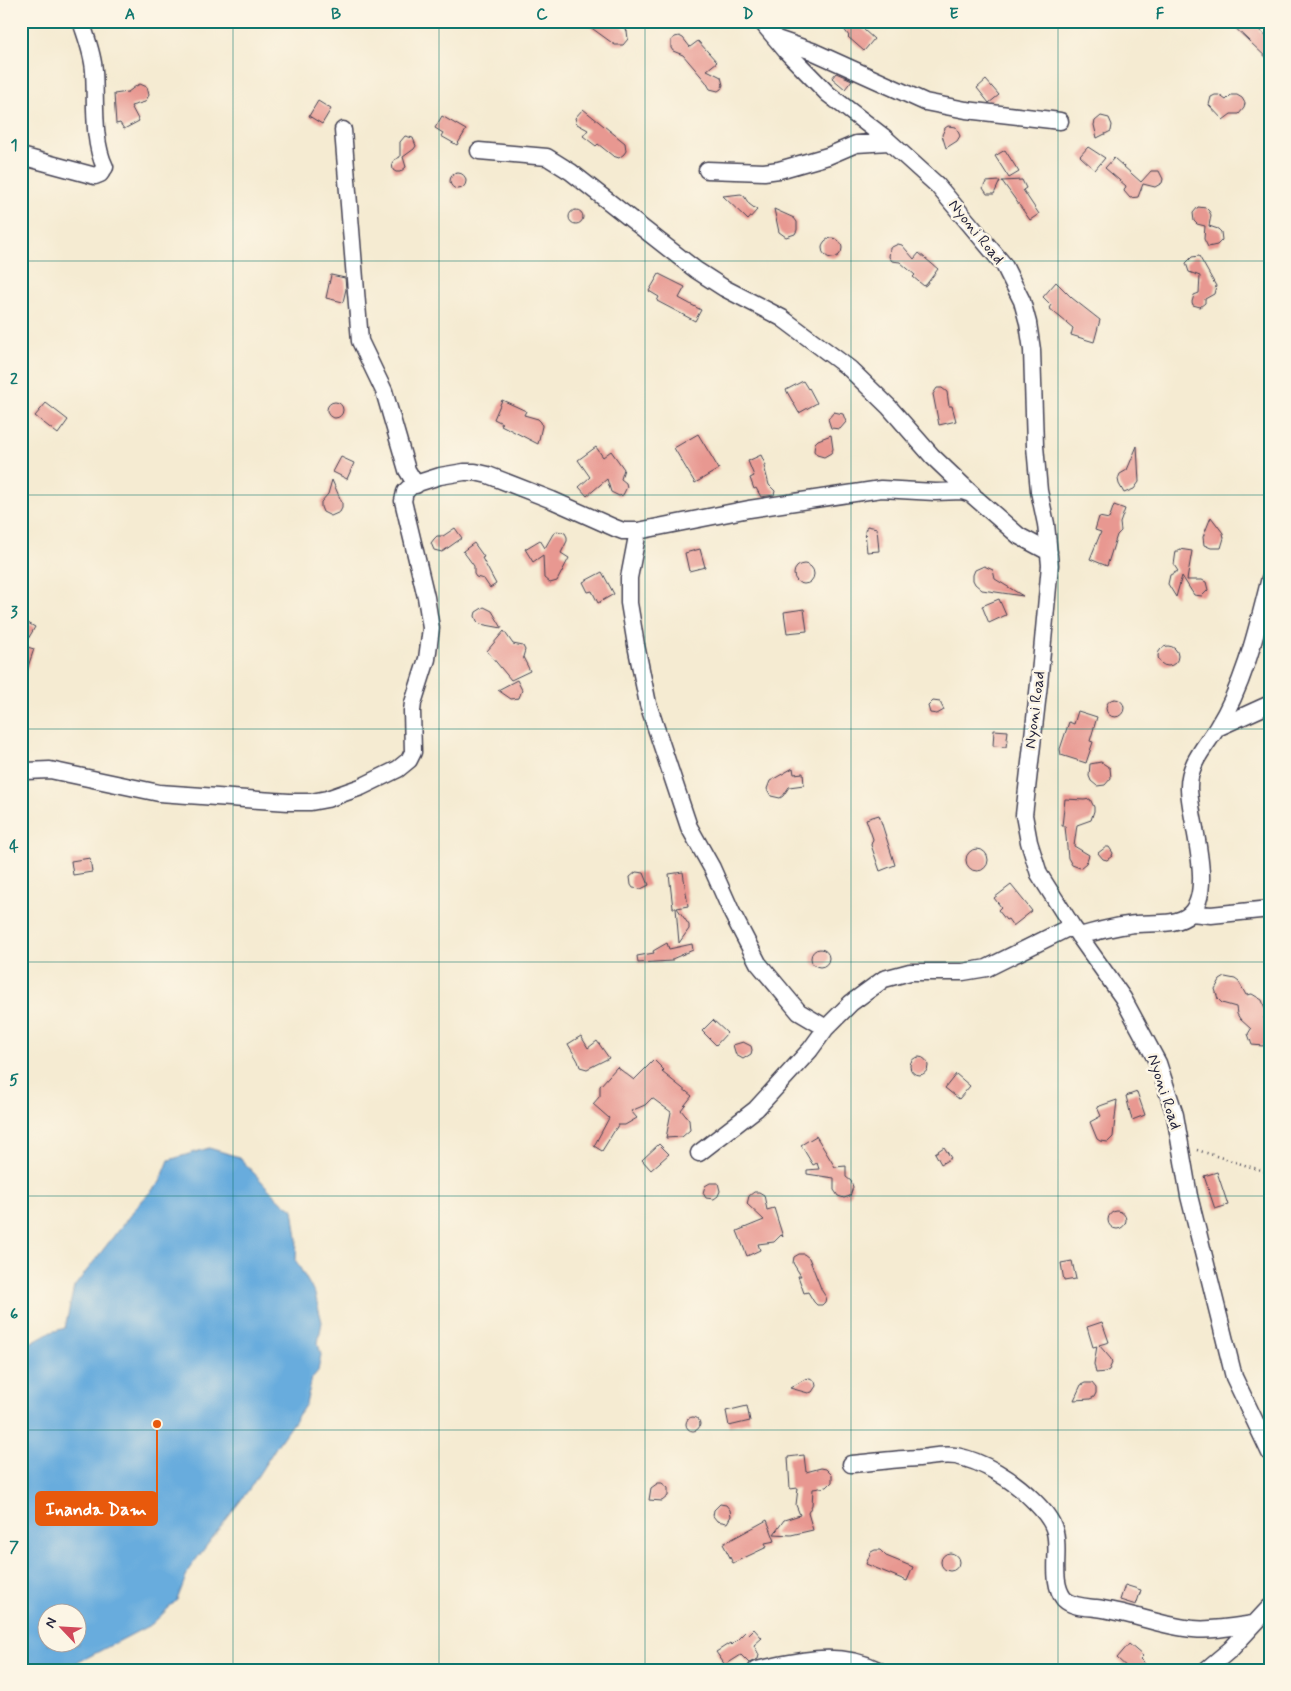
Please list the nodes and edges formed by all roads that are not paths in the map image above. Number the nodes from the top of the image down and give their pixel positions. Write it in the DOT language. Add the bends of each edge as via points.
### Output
graph roads {
  1 [pos="81,21"];
  2 [pos="771,28"];
  3 [pos="1060,121"];
  4 [pos="343,130"];
  5 [pos="889,142"];
  6 [pos="479,151"];
  7 [pos="21,156"];
  8 [pos="707,170"];
  9 [pos="416,485"];
  10 [pos="987,508"];
  11 [pos="638,531"];
  12 [pos="1049,552"];
  13 [pos="1270,578"];
  14 [pos="1270,704"];
  15 [pos="1217,728"];
  16 [pos="21,772"];
  17 [pos="1270,909"];
  18 [pos="1191,914"];
  19 [pos="1076,931"];
  20 [pos="826,1028"];
  21 [pos="699,1154"];
  22 [pos="1270,1453"];
  23 [pos="850,1464"];
  24 [pos="1270,1607"];
  25 [pos="1253,1624"];
  26 [pos="756,1670"];
  27 [pos="878,1670"];
  28 [pos="1206,1670"];
  1 -- 7 [label="street" via="94,69 94,107 105,167 95,176"];
  2 -- 3 [label="street" via="812,51 924,102"];
  2 -- 5 [label="street, Nyoni Road" via="828,94"];
  4 -- 9 [label="street" via="360,341 384,391 407,470"];
  5 -- 8 [label="street" via="856,144 779,170"];
  5 -- 12 [label="street, Nyoni Road" via="937,185 982,237 1004,265 1022,301 1032,350 1035,446"];
  6 -- 10 [label="street" via="547,157 571,172 696,270 782,318 850,369 932,456"];
  9 -- 11 [label="street" via="440,476 475,472 615,528"];
  9 -- 16 [label="street" via="405,492 403,501 431,628 427,659 413,703 413,752 398,769 361,787 311,802 159,793 50,770"];
  10 -- 11 [label="street" via="971,494 962,491 881,489 749,509"];
  10 -- 12 [label="street" via="1019,536"];
  11 -- 20 [label="street" via="629,578 629,603 636,644 648,704 689,827 758,963 799,1012"];
  12 -- 19 [label="street, Nyoni Road" via="1048,598 1024,815 1039,874"];
  13 -- 15 [label="street" via="1237,691"];
  14 -- 15 [label="street"];
  15 -- 18 [label="street" via="1198,757 1189,788 1202,882 1200,899"];
  17 -- 18 [label="street"];
  18 -- 19 [label="street" via="1174,921"];
  19 -- 20 [label="street" via="987,968 963,972 910,972 884,979 851,1003"];
  19 -- 22 [label="street, Nyoni Road" via="1123,998 1158,1063 1176,1115 1189,1196 1234,1378"];
  20 -- 21 [label="street" via="756,1109"];
  23 -- 25 [label="street" via="936,1456 956,1456 973,1461 1023,1490 1050,1519 1056,1532 1057,1583 1066,1601 1194,1629"];
  24 -- 25 [label="street"];
  25 -- 28 [label="street"];
  26 -- 27 [label="street" via="789,1662 844,1658"];
}
